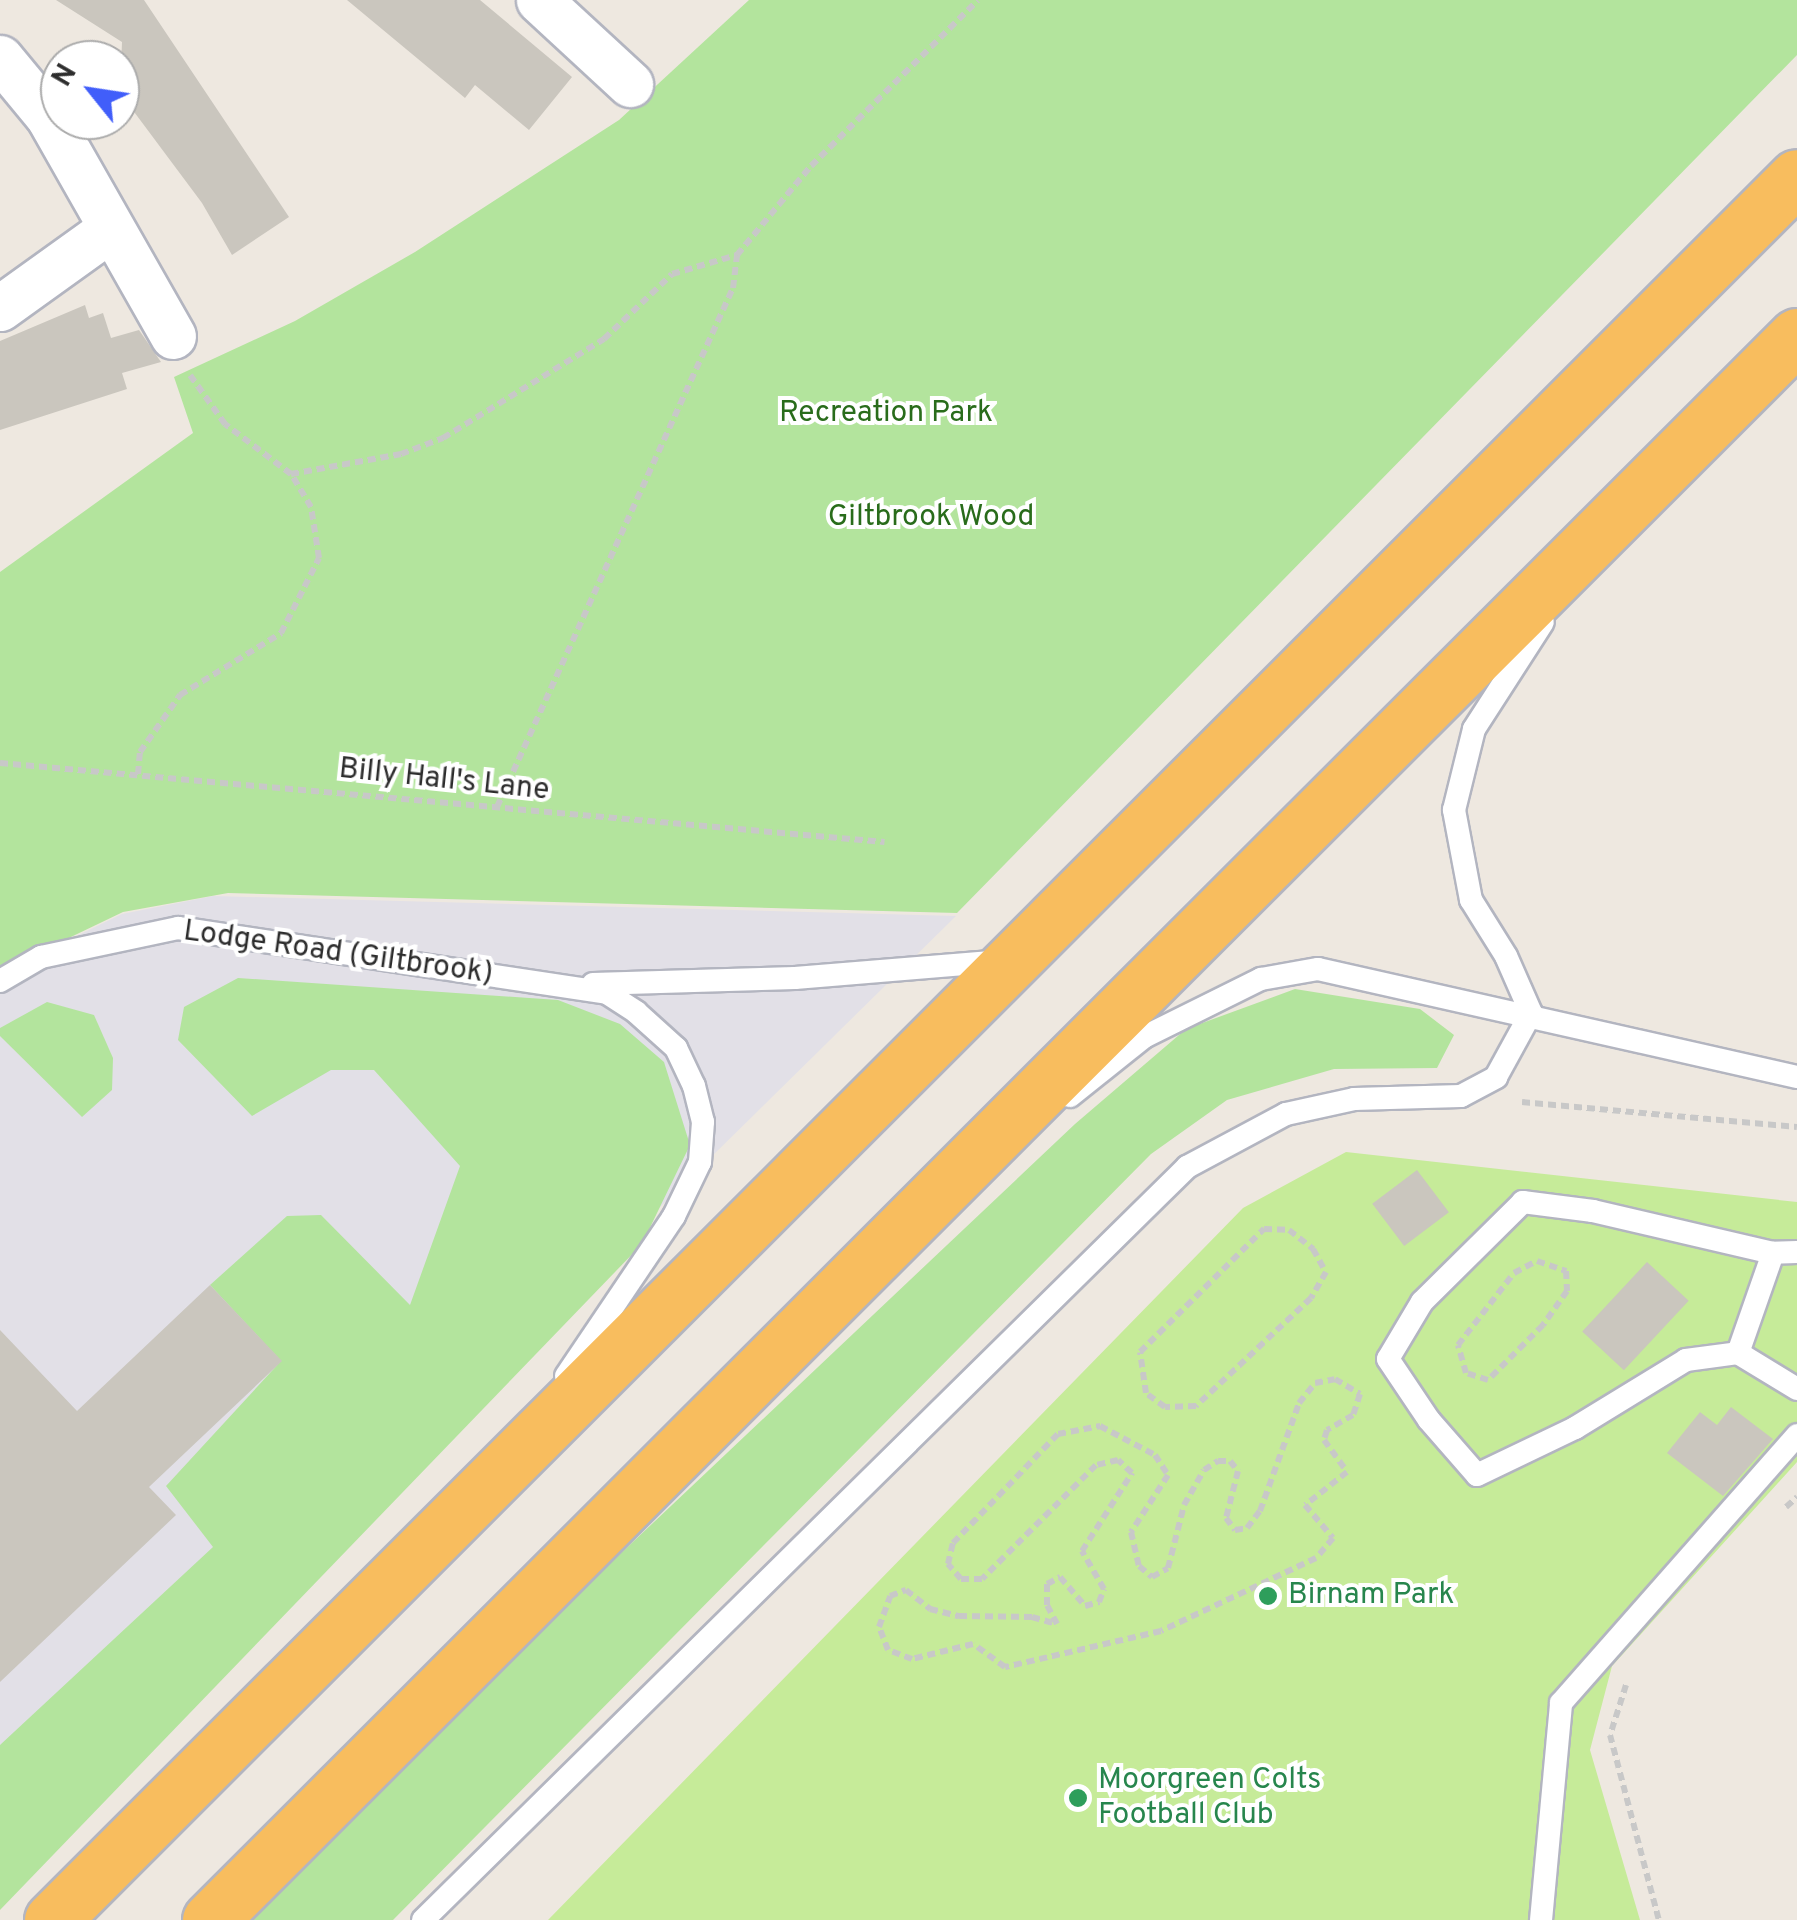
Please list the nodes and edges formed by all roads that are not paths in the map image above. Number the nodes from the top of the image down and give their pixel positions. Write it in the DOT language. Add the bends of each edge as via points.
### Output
graph roads {
  1 [pos="539,0"];
  2 [pos="0,58"];
  3 [pos="630,84"];
  4 [pos="1797,177"];
  5 [pos="110,229"];
  6 [pos="0,308"];
  7 [pos="1797,336"];
  8 [pos="180,354"];
  9 [pos="1608,528"];
  10 [pos="1016,960"];
  11 [pos="0,982"];
  12 [pos="564,986"];
  13 [pos="1531,1014"];
  14 [pos="1797,1078"];
  15 [pos="930,1198"];
  16 [pos="1797,1252"];
  17 [pos="1773,1253"];
  18 [pos="1738,1353"];
  19 [pos="1797,1389"];
  20 [pos="1797,1434"];
  21 [pos="510,1457"];
  22 [pos="52,1920"];
  23 [pos="210,1920"];
  24 [pos="423,1920"];
  25 [pos="1541,1920"];
  1 -- 3 [label="street"];
  2 -- 5 [label="street" via="48,116"];
  4 -- 10 [label="highway"];
  5 -- 6 [label="street"];
  5 -- 8 [label="street"];
  7 -- 9 [label="highway"];
  9 -- 13 [label="lane" via="1474,729 1454,810 1471,900"];
  9 -- 15 [label="highway"];
  10 -- 12 [label="lane" via="832,976"];
  10 -- 21 [label="highway"];
  11 -- 12 [label="lane, Lodge Road (Giltbrook)" via="41,957 178,928"];
  12 -- 21 [label="lane" via="607,993 676,1048 703,1122 700,1162 674,1216"];
  13 -- 14 [label="lane"];
  13 -- 15 [label="lane" via="1318,969 1260,978 1144,1037"];
  13 -- 24 [label="lane" via="1496,1077 1461,1096 1354,1099 1286,1114 1187,1167"];
  15 -- 23 [label="highway"];
  16 -- 17 [label="lane"];
  17 -- 18 [label="lane"];
  17 -- 18 [label="lane" via="1593,1210 1523,1202 1422,1302 1388,1359 1477,1475 1575,1428 1686,1360"];
  18 -- 19 [label="lane"];
  20 -- 25 [label="lane" via="1561,1703"];
  21 -- 22 [label="highway"];
}
